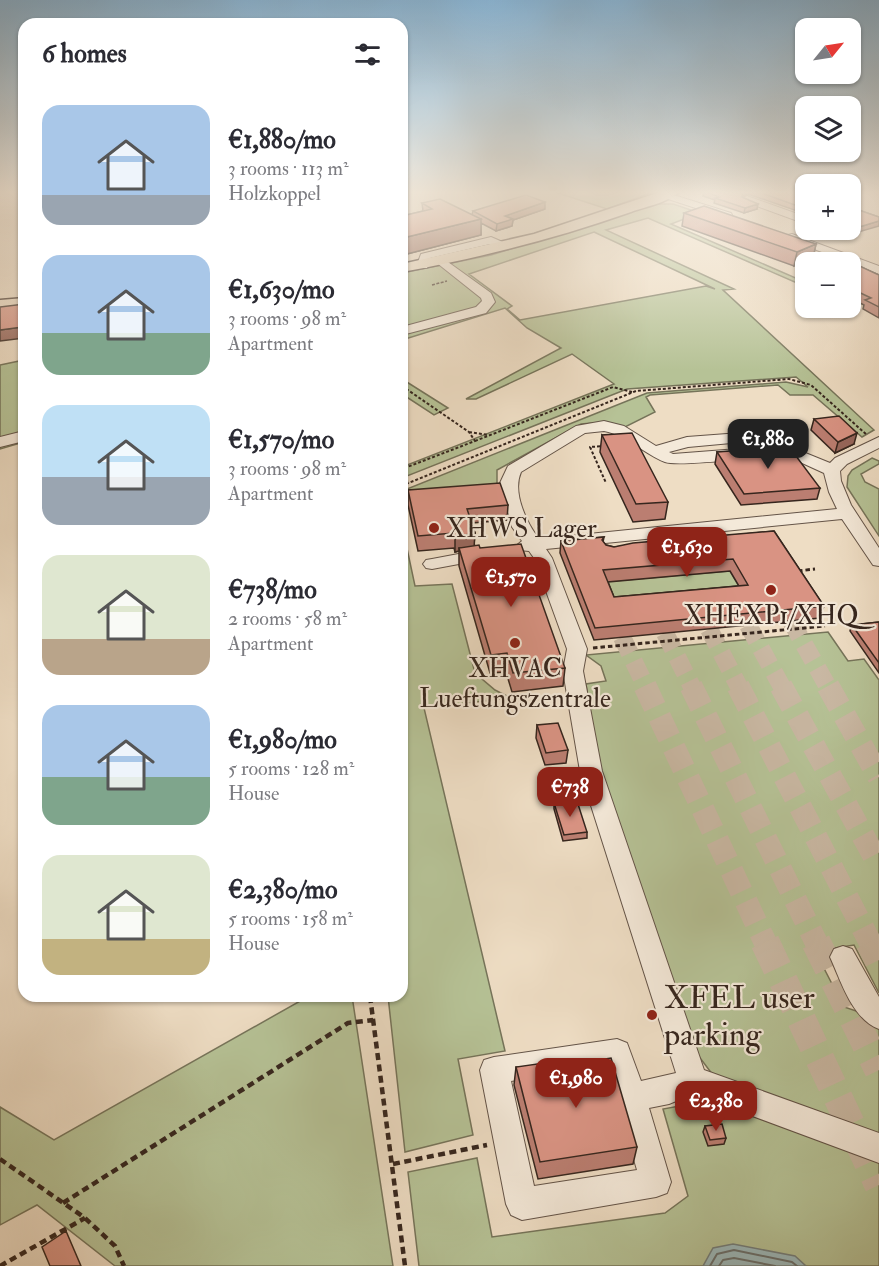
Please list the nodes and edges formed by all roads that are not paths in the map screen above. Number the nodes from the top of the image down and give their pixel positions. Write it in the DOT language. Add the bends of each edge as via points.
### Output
graph roads {
  1 [pos="445,251"];
  2 [pos="484,251"];
  3 [pos="830,251"];
  4 [pos="441,261"];
  5 [pos="423,265"];
  6 [pos="408,267"];
  7 [pos="876,267"];
  8 [pos="18,304"];
  9 [pos="0,305"];
  10 [pos="408,329"];
  11 [pos="780,435"];
  12 [pos="18,438"];
  13 [pos="876,441"];
  14 [pos="0,442"];
  15 [pos="654,451"];
  16 [pos="836,465"];
  17 [pos="848,513"];
  18 [pos="546,553"];
  19 [pos="879,561"];
  20 [pos="432,564"];
  21 [pos="843,957"];
  22 [pos="879,1017"];
  23 [pos="693,1080"];
  24 [pos="630,1097"];
  25 [pos="879,1148"];
  1 -- 5 [label="street" via="425,256"];
  2 -- 4 [label="main road"];
  3 -- 7 [label="street"];
  4 -- 5 [label="main road"];
  4 -- 10 [label="street" via="487,296 489,302 481,310"];
  5 -- 6 [label="main road"];
  8 -- 9 [label="main road"];
  11 -- 15 [label="street" via="687,442"];
  12 -- 14 [label="street"];
  13 -- 16 [label="street"];
  15 -- 16 [label="street" via="671,459 776,451"];
  15 -- 18 [label="street" via="619,429 604,426 581,429 514,469 508,483 521,527"];
  16 -- 17 [label="street" via="832,480"];
  17 -- 18 [label="street"];
  17 -- 19 [label="street"];
  18 -- 20 [label="street" via="506,550"];
  18 -- 23 [label="street" via="577,649 573,671 591,771"];
  21 -- 22 [label="street" via="865,1001"];
  23 -- 24 [label="street" via="669,1090"];
  23 -- 25 [label="street"];
  24 -- 24 [label="street" via="617,1052 494,1070 522,1204 656,1182"];
}
